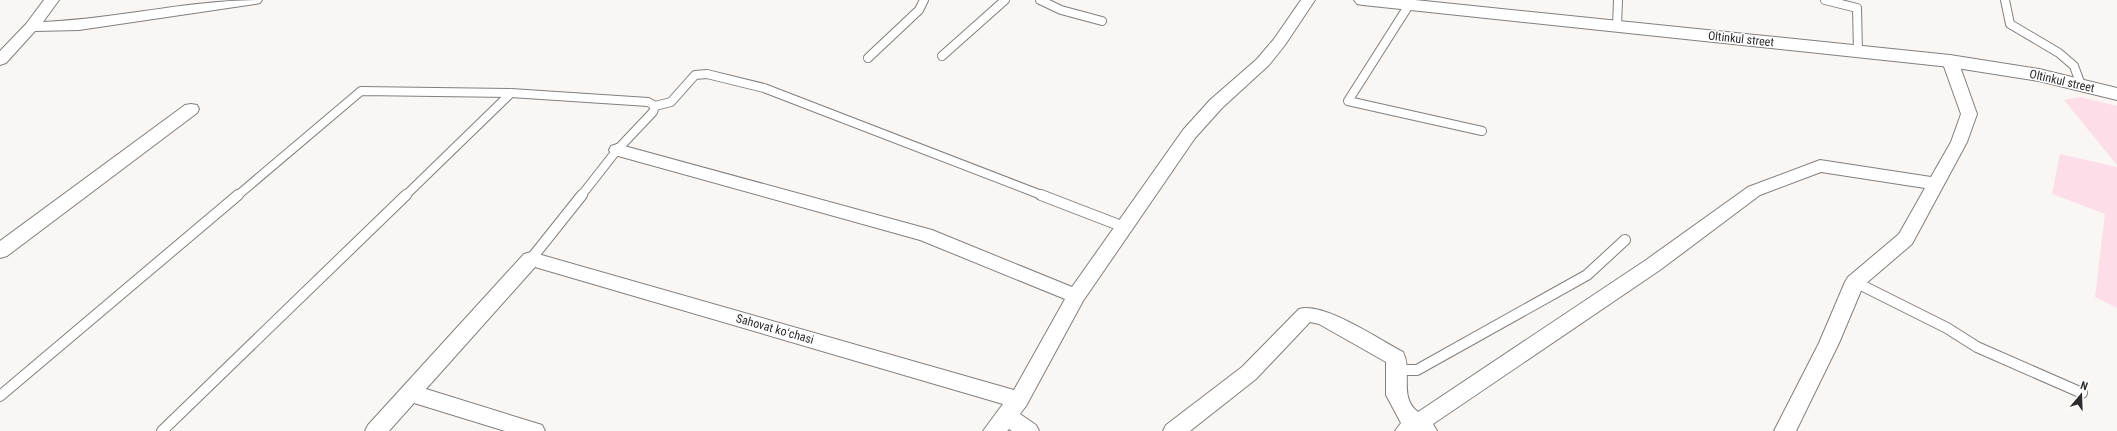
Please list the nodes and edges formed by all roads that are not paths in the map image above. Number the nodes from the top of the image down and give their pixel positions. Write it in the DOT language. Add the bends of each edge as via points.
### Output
graph roads {
  1 [pos="52,0"];
  2 [pos="255,0"];
  3 [pos="924,0"];
  4 [pos="1006,0"];
  5 [pos="1040,0"];
  6 [pos="1308,0"];
  7 [pos="1363,0"];
  8 [pos="1618,0"];
  9 [pos="1826,0"];
  10 [pos="2005,0"];
  11 [pos="1409,5"];
  12 [pos="1102,21"];
  13 [pos="1617,26"];
  14 [pos="31,27"];
  15 [pos="1858,52"];
  16 [pos="942,56"];
  17 [pos="868,58"];
  18 [pos="0,60"];
  19 [pos="1950,61"];
  20 [pos="2081,85"];
  21 [pos="511,93"];
  22 [pos="2117,94"];
  23 [pos="654,106"];
  24 [pos="191,109"];
  25 [pos="1482,131"];
  26 [pos="617,150"];
  27 [pos="1936,184"];
  28 [pos="1124,227"];
  29 [pos="1625,240"];
  30 [pos="0,251"];
  31 [pos="531,259"];
  32 [pos="1855,282"];
  33 [pos="1076,296"];
  34 [pos="1397,370"];
  35 [pos="411,393"];
  36 [pos="2082,393"];
  37 [pos="0,396"];
  38 [pos="1006,415"];
  39 [pos="1416,429"];
  40 [pos="162,431"];
  41 [pos="376,431"];
  42 [pos="534,431"];
  43 [pos="1028,431"];
  44 [pos="1174,431"];
  45 [pos="1785,431"];
  1 -- 14 [label="street"];
  2 -- 14 [label="street" via="79,25"];
  3 -- 17 [label="lane" via="919,10"];
  4 -- 16 [label="lane"];
  5 -- 12 [label="lane" via="1061,10"];
  6 -- 28 [label="street" via="1280,42 1263,62 1216,104 1190,134"];
  7 -- 11 [label="main road, Oltinkul street"];
  8 -- 13 [label="lane"];
  9 -- 15 [label="lane" via="1857,8"];
  10 -- 20 [label="lane" via="2010,24 2059,53 2074,66"];
  11 -- 13 [label="main road, Oltinkul street"];
  11 -- 25 [label="lane" via="1348,101"];
  13 -- 15 [label="main road, Oltinkul street"];
  14 -- 18 [label="street"];
  15 -- 19 [label="main road, Oltinkul street"];
  19 -- 20 [label="main road, Oltinkul street" via="2039,75"];
  19 -- 27 [label="street" via="1969,114 1959,142"];
  20 -- 22 [label="main road, Oltinkul street"];
  21 -- 23 [label="lane" via="648,102"];
  21 -- 37 [label="lane" via="361,91"];
  21 -- 40 [label="lane"];
  23 -- 26 [label="lane" via="653,112"];
  23 -- 28 [label="lane" via="670,102 695,75 707,74 731,79 764,88"];
  24 -- 30 [label="street"];
  26 -- 31 [label="lane"];
  26 -- 33 [label="street" via="926,235"];
  27 -- 32 [label="street" via="1906,239"];
  27 -- 39 [label="street" via="1820,166 1754,191 1653,265"];
  28 -- 33 [label="street"];
  29 -- 34 [label="lane" via="1587,275 1418,370"];
  31 -- 35 [label="street"];
  31 -- 38 [label="street, Sahovat koʻchasi"];
  32 -- 36 [label="lane" via="1947,328 1977,347"];
  32 -- 45 [label="street" via="1829,343"];
  33 -- 38 [label="street"];
  34 -- 39 [label="street" via="1396,395"];
  34 -- 44 [label="street" via="1396,358 1385,350 1324,318 1306,314 1249,373"];
  35 -- 41 [label="street"];
  35 -- 42 [label="street"];
  38 -- 43 [label="street, Sahovat koʻchasi"];
}
